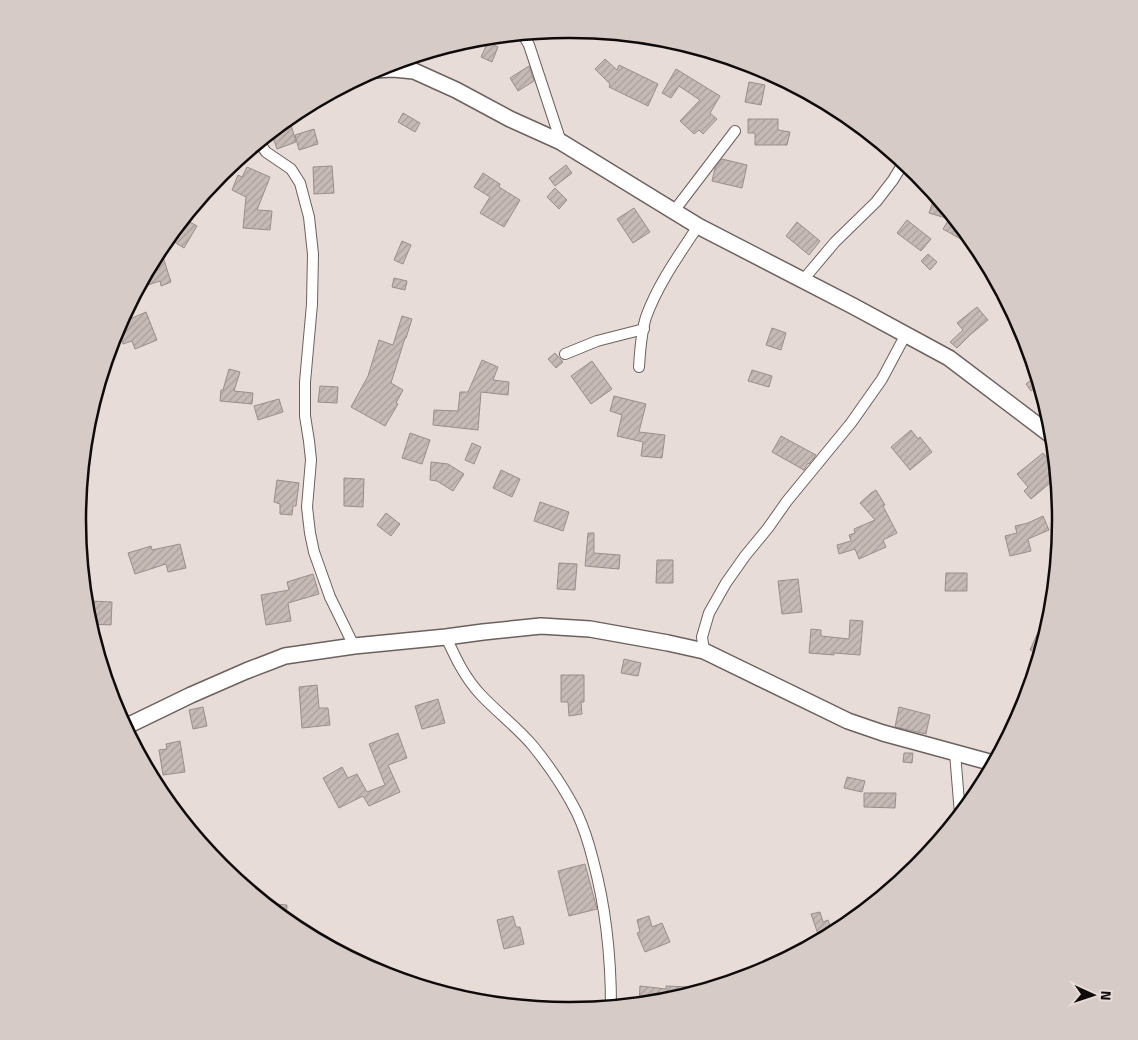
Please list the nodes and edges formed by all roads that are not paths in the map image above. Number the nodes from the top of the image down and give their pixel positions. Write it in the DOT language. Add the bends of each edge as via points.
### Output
graph roads {
  1 [pos="526,40"];
  2 [pos="396,69"];
  3 [pos="735,131"];
  4 [pos="561,142"];
  5 [pos="263,147"];
  6 [pos="900,169"];
  7 [pos="674,211"];
  8 [pos="698,226"];
  9 [pos="803,280"];
  10 [pos="644,329"];
  11 [pos="906,334"];
  12 [pos="564,354"];
  13 [pos="640,367"];
  14 [pos="1042,429"];
  15 [pos="446,637"];
  16 [pos="354,646"];
  17 [pos="704,651"];
  18 [pos="132,724"];
  19 [pos="955,753"];
  20 [pos="987,761"];
  21 [pos="959,804"];
  22 [pos="611,1000"];
  1 -- 4 [label="street"];
  2 -- 4 [label="street" via="414,72 456,90"];
  3 -- 7 [label="street"];
  4 -- 7 [label="street"];
  5 -- 16 [label="street" via="291,169 300,183 308,217 313,254 305,382 310,533 330,597"];
  6 -- 9 [label="street" via="876,202 835,242"];
  7 -- 8 [label="street"];
  8 -- 9 [label="street"];
  8 -- 10 [label="street" via="657,293"];
  9 -- 11 [label="street"];
  10 -- 12 [label="street" via="597,341"];
  10 -- 13 [label="street" via="640,343"];
  11 -- 14 [label="street" via="949,358"];
  11 -- 17 [label="street" via="882,379 851,423 787,500 726,583 709,613 702,637"];
  15 -- 16 [label="street"];
  15 -- 17 [label="street" via="541,626 600,631"];
  15 -- 22 [label="street" via="463,672 481,695 535,749 578,814 599,881 606,924"];
  16 -- 18 [label="street" via="285,656 246,670"];
  17 -- 19 [label="street" via="848,722"];
  19 -- 20 [label="street"];
  19 -- 21 [label="street"];
}
